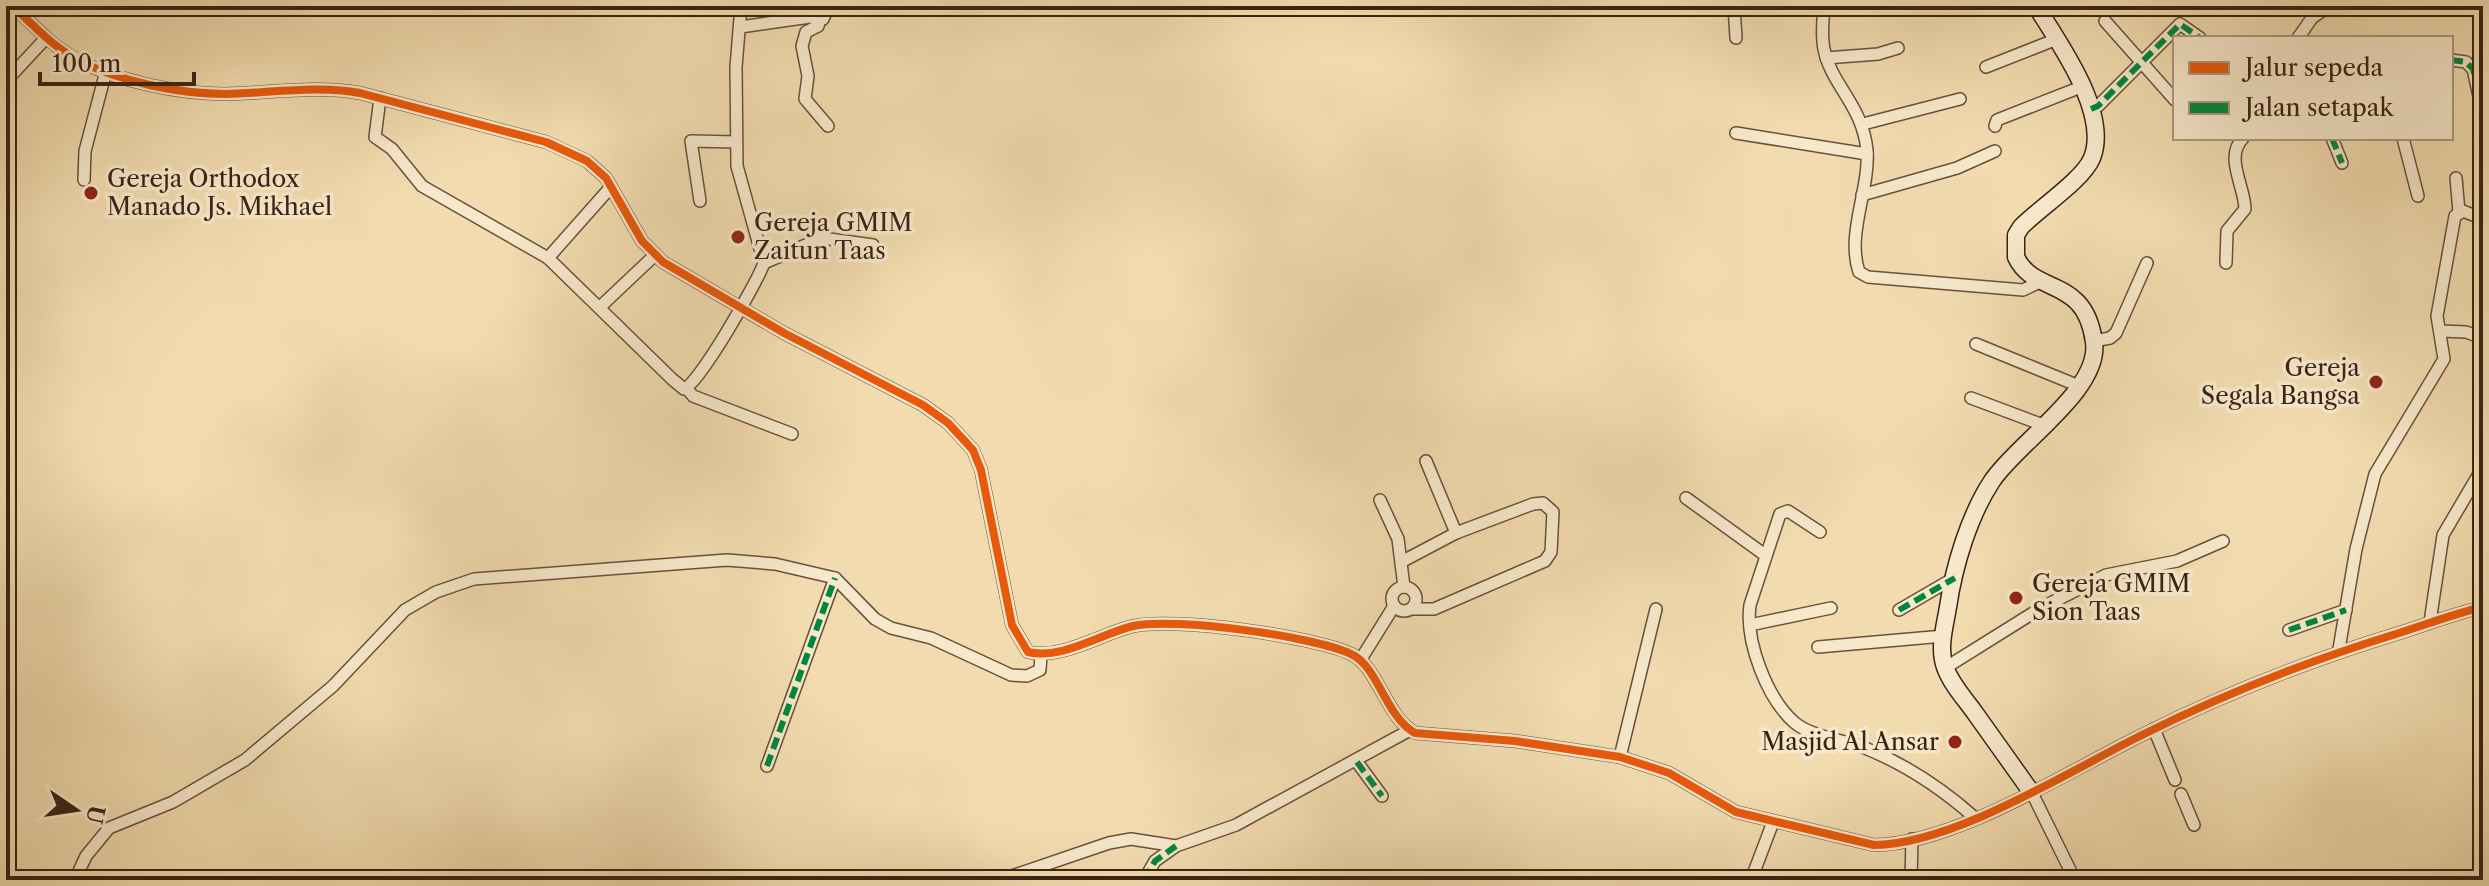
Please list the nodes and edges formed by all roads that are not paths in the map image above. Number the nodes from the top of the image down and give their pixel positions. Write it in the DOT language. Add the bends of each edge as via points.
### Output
graph roads {
  1 [pos="13,6"];
  2 [pos="741,6"];
  3 [pos="829,6"];
  4 [pos="1734,6"];
  5 [pos="1824,6"];
  6 [pos="2036,6"];
  7 [pos="2329,6"];
  8 [pos="820,19"];
  9 [pos="2105,21"];
  10 [pos="740,27"];
  11 [pos="2197,36"];
  12 [pos="2299,36"];
  13 [pos="46,38"];
  14 [pos="1736,38"];
  15 [pos="2057,39"];
  16 [pos="1898,48"];
  17 [pos="1826,58"];
  18 [pos="2453,60"];
  19 [pos="2141,63"];
  20 [pos="1986,67"];
  21 [pos="106,71"];
  22 [pos="6,81"];
  23 [pos="2081,87"];
  24 [pos="2173,98"];
  25 [pos="1960,99"];
  26 [pos="378,105"];
  27 [pos="2091,109"];
  28 [pos="2483,115"];
  29 [pos="1863,124"];
  30 [pos="828,126"];
  31 [pos="1995,126"];
  32 [pos="1736,133"];
  33 [pos="2241,140"];
  34 [pos="2333,140"];
  35 [pos="2404,140"];
  36 [pos="736,142"];
  37 [pos="1995,151"];
  38 [pos="1867,154"];
  39 [pos="2342,163"];
  40 [pos="2456,178"];
  41 [pos="84,180"];
  42 [pos="610,188"];
  43 [pos="1862,195"];
  44 [pos="2418,196"];
  45 [pos="700,201"];
  46 [pos="2459,212"];
  47 [pos="2483,219"];
  48 [pos="873,245"];
  49 [pos="655,255"];
  50 [pos="548,258"];
  51 [pos="764,263"];
  52 [pos="2147,263"];
  53 [pos="2226,263"];
  54 [pos="2042,281"];
  55 [pos="600,307"];
  56 [pos="739,307"];
  57 [pos="2440,331"];
  58 [pos="2483,338"];
  59 [pos="2094,341"];
  60 [pos="1976,344"];
  61 [pos="2079,386"];
  62 [pos="687,389"];
  63 [pos="1971,398"];
  64 [pos="2043,425"];
  65 [pos="792,434"];
  66 [pos="1426,461"];
  67 [pos="2483,467"];
  68 [pos="1686,498"];
  69 [pos="1380,500"];
  70 [pos="1820,532"];
  71 [pos="1456,533"];
  72 [pos="2223,541"];
  73 [pos="1765,555"];
  74 [pos="1403,561"];
  75 [pos="835,578"];
  76 [pos="1955,578"];
  77 [pos="1404,587"];
  78 [pos="1394,606"];
  79 [pos="2483,607"];
  80 [pos="1831,608"];
  81 [pos="1411,609"];
  82 [pos="1656,609"];
  83 [pos="1899,610"];
  84 [pos="2346,610"];
  85 [pos="1750,615"];
  86 [pos="2430,622"];
  87 [pos="2289,630"];
  88 [pos="1944,636"];
  89 [pos="1818,647"];
  90 [pos="2339,649"];
  91 [pos="1041,655"];
  92 [pos="1361,659"];
  93 [pos="1945,668"];
  94 [pos="2154,729"];
  95 [pos="1410,730"];
  96 [pos="1620,757"];
  97 [pos="1357,762"];
  98 [pos="767,766"];
  99 [pos="2175,780"];
  100 [pos="2032,793"];
  101 [pos="2181,794"];
  102 [pos="1382,796"];
  103 [pos="1974,817"];
  104 [pos="1773,822"];
  105 [pos="2194,825"];
  106 [pos="1912,839"];
  107 [pos="1176,846"];
  108 [pos="75,880"];
  109 [pos="1000,880"];
  110 [pos="1144,880"];
  111 [pos="1751,880"];
  112 [pos="1911,880"];
  113 [pos="2075,880"];
  1 -- 13 [label="street"];
  2 -- 10 [label="street"];
  3 -- 8 [label="street" via="827,17"];
  4 -- 14 [label="street"];
  5 -- 17 [label="street"];
  6 -- 15 [label="street"];
  7 -- 12 [label="street"];
  8 -- 10 [label="street"];
  8 -- 30 [label="street" via="802,42 808,76 805,99"];
  9 -- 19 [label="street"];
  10 -- 36 [label="street"];
  11 -- 19 [label="street" via="2180,24"];
  13 -- 21 [label="street"];
  13 -- 22 [label="street"];
  15 -- 20 [label="street"];
  15 -- 23 [label="street"];
  16 -- 17 [label="street"];
  17 -- 29 [label="street"];
  18 -- 28 [label="street" via="2473,69"];
  19 -- 24 [label="street"];
  19 -- 27 [label="street"];
  21 -- 26 [label="street" via="194,92 338,90"];
  21 -- 41 [label="street" via="85,151"];
  23 -- 27 [label="street"];
  23 -- 31 [label="street" via="1997,120"];
  25 -- 29 [label="street"];
  26 -- 42 [label="street" via="553,144 594,165"];
  26 -- 50 [label="street" via="375,137 422,186"];
  27 -- 54 [label="street" via="2096,126 2091,159 2016,235 2019,265"];
  29 -- 38 [label="street"];
  32 -- 38 [label="street"];
  33 -- 53 [label="street" via="2235,157 2245,209 2227,231"];
  34 -- 39 [label="street"];
  35 -- 44 [label="street"];
  36 -- 45 [label="street" via="692,140"];
  36 -- 51 [label="street" via="739,179"];
  37 -- 43 [label="street" via="1957,168"];
  38 -- 43 [label="street"];
  40 -- 46 [label="street"];
  42 -- 49 [label="street"];
  42 -- 50 [label="street"];
  43 -- 54 [label="street" via="1856,264 1868,277 2023,290"];
  46 -- 47 [label="street"];
  46 -- 57 [label="street" via="2451,228 2439,300"];
  48 -- 51 [label="street" via="822,238"];
  49 -- 55 [label="street"];
  49 -- 56 [label="street"];
  50 -- 55 [label="street"];
  51 -- 56 [label="street"];
  52 -- 59 [label="street" via="2116,333"];
  54 -- 59 [label="street" via="2070,293"];
  55 -- 62 [label="street"];
  56 -- 62 [label="street" via="717,351"];
  56 -- 91 [label="street" via="923,405 963,437 987,491 1016,635 1028,652"];
  57 -- 58 [label="street"];
  57 -- 84 [label="street" via="2444,359 2375,474"];
  59 -- 61 [label="street" via="2093,360"];
  60 -- 61 [label="street"];
  61 -- 64 [label="street"];
  62 -- 65 [label="street" via="693,396"];
  63 -- 64 [label="street"];
  64 -- 76 [label="street" via="1990,484 1967,534"];
  66 -- 71 [label="street"];
  67 -- 86 [label="street" via="2443,535"];
  68 -- 73 [label="street"];
  69 -- 74 [label="street"];
  70 -- 73 [label="street" via="1783,510"];
  71 -- 74 [label="street"];
  71 -- 81 [label="street" via="1533,504 1543,503 1553,512 1551,552 1545,561 1434,609"];
  72 -- 93 [label="street" via="2177,561 2096,579"];
  73 -- 85 [label="street"];
  74 -- 77 [label="street"];
  75 -- 91 [label="street" via="883,624 931,638 992,668 1027,676 1040,670"];
  75 -- 98 [label="street"];
  75 -- 108 [label="street" via="727,560 504,575 436,592 405,610 333,686 245,760 173,802 109,828"];
  76 -- 83 [label="street"];
  76 -- 88 [label="street"];
  77 -- 78 [label="street" via="1394,593"];
  77 -- 81 [label="street" via="1415,592"];
  78 -- 81 [label="street"];
  78 -- 92 [label="street"];
  79 -- 86 [label="street"];
  80 -- 85 [label="street"];
  82 -- 96 [label="street"];
  84 -- 87 [label="street"];
  84 -- 90 [label="street"];
  85 -- 103 [label="street" via="1758,668 1795,723 1907,766"];
  86 -- 90 [label="street"];
  88 -- 89 [label="street"];
  88 -- 93 [label="street"];
  90 -- 94 [label="street"];
  91 -- 92 [label="street" via="1151,623 1314,642"];
  92 -- 95 [label="street"];
  93 -- 100 [label="street"];
  94 -- 99 [label="street"];
  94 -- 100 [label="street"];
  95 -- 96 [label="street"];
  95 -- 97 [label="street"];
  96 -- 104 [label="street" via="1669,773 1736,812"];
  97 -- 102 [label="street"];
  97 -- 107 [label="street" via="1236,825"];
  100 -- 103 [label="street"];
  100 -- 113 [label="street"];
  101 -- 105 [label="street"];
  103 -- 106 [label="street"];
  104 -- 106 [label="street" via="1874,845"];
  104 -- 111 [label="street"];
  106 -- 112 [label="street"];
  107 -- 109 [label="street" via="1131,839 1109,843"];
  107 -- 110 [label="street" via="1155,861"];
}
